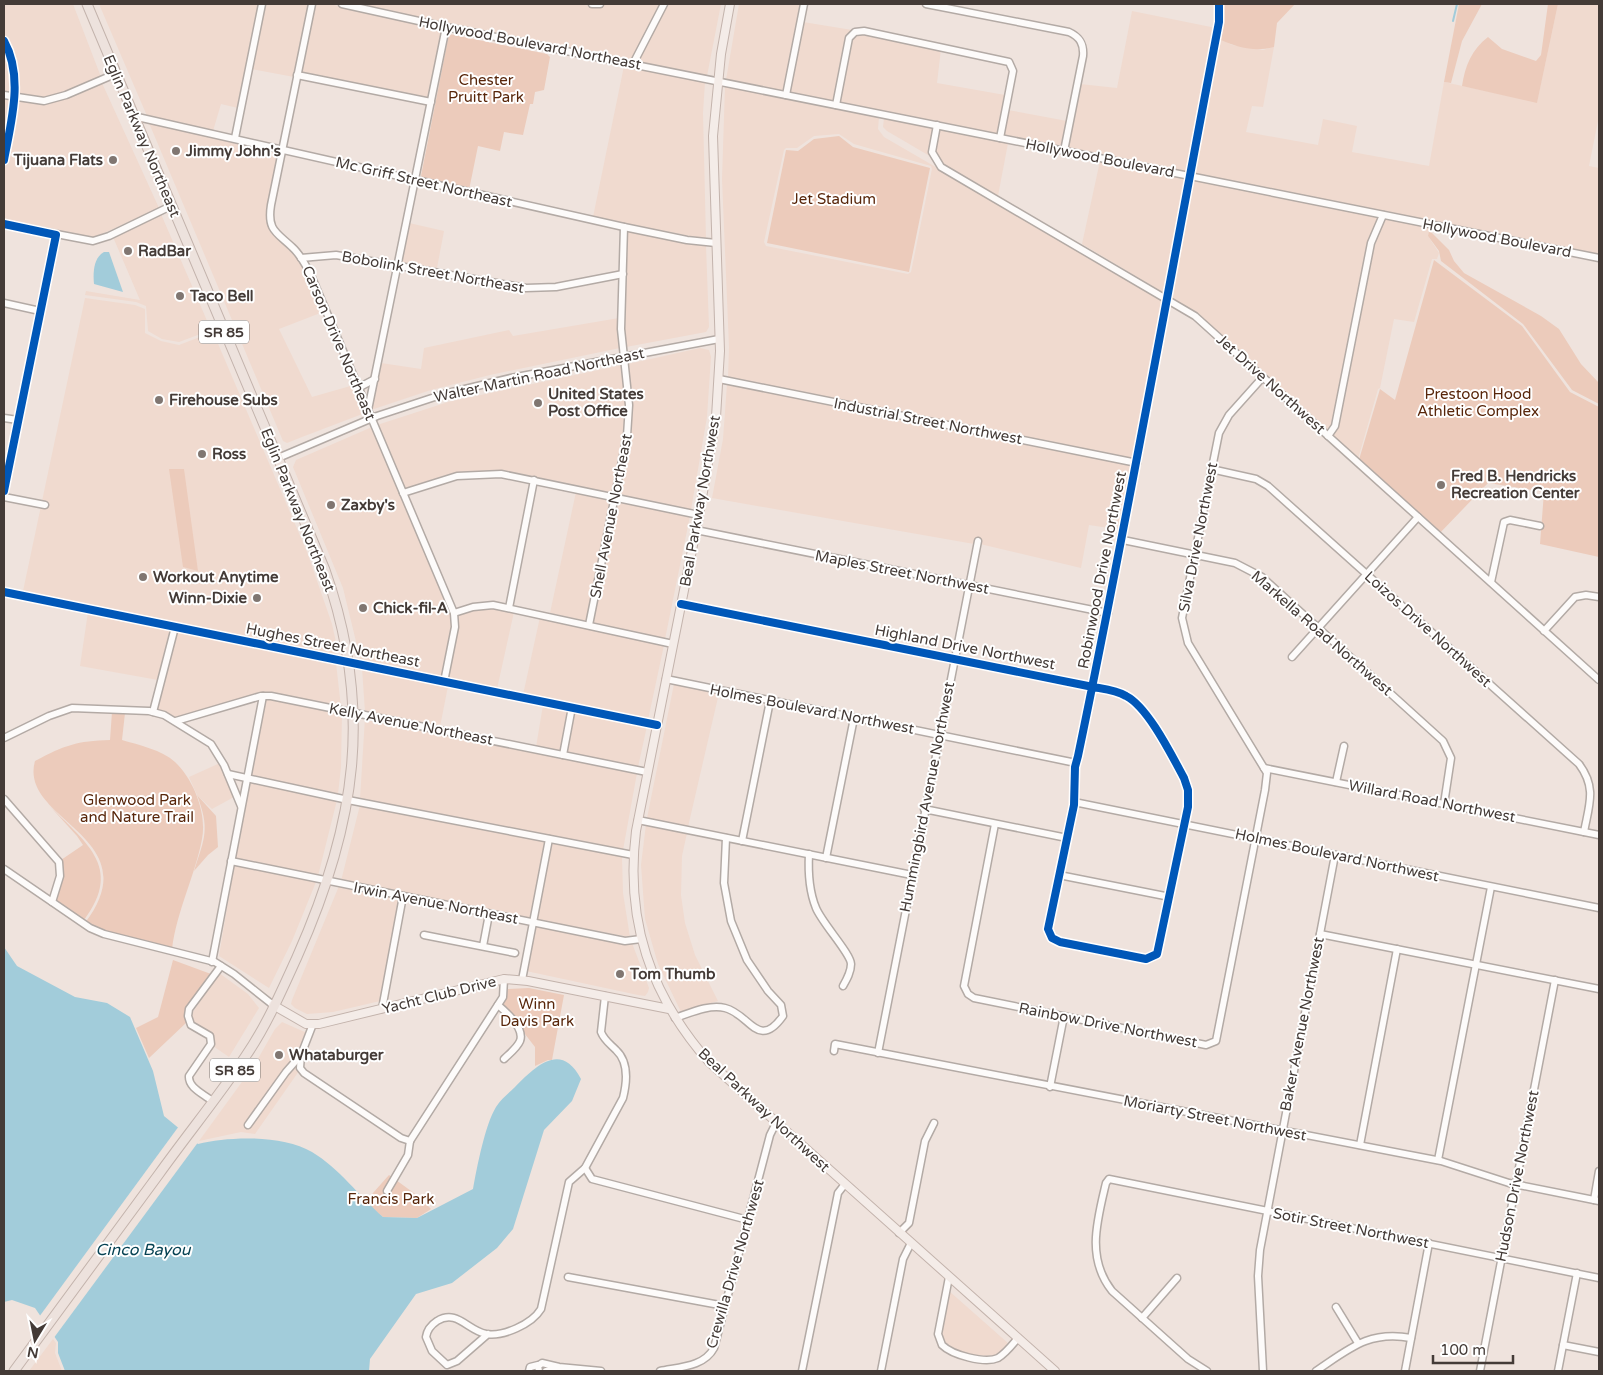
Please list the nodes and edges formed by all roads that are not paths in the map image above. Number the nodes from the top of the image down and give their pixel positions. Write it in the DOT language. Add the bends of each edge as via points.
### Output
graph roads {
  1 [pos="87,4"];
  2 [pos="262,4"];
  3 [pos="312,4"];
  4 [pos="342,4"];
  5 [pos="592,4"];
  6 [pos="600,4"];
  7 [pos="664,4"];
  8 [pos="730,4"];
  9 [pos="804,4"];
  10 [pos="926,4"];
  11 [pos="1219,4"];
  12 [pos="446,27"];
  13 [pos="4,41"];
  14 [pos="633,64"];
  15 [pos="115,74"];
  16 [pos="297,75"];
  17 [pos="718,81"];
  18 [pos="4,95"];
  19 [pos="786,95"];
  20 [pos="14,97"];
  21 [pos="431,102"];
  22 [pos="836,105"];
  23 [pos="133,116"];
  24 [pos="937,125"];
  25 [pos="235,138"];
  26 [pos="1000,138"];
  27 [pos="282,149"];
  28 [pos="1064,151"];
  29 [pos="4,160"];
  30 [pos="1190,176"];
  31 [pos="415,180"];
  32 [pos="171,206"];
  33 [pos="1383,215"];
  34 [pos="4,224"];
  35 [pos="624,227"];
  36 [pos="56,235"];
  37 [pos="716,243"];
  38 [pos="301,258"];
  39 [pos="1599,258"];
  40 [pos="398,265"];
  41 [pos="623,274"];
  42 [pos="1166,298"];
  43 [pos="4,303"];
  44 [pos="40,311"];
  45 [pos="719,339"];
  46 [pos="624,355"];
  47 [pos="1262,377"];
  48 [pos="375,379"];
  49 [pos="719,379"];
  50 [pos="358,388"];
  51 [pos="368,410"];
  52 [pos="4,418"];
  53 [pos="371,418"];
  54 [pos="18,420"];
  55 [pos="1328,436"];
  56 [pos="278,458"];
  57 [pos="1137,463"];
  58 [pos="1211,469"];
  59 [pos="534,480"];
  60 [pos="4,491"];
  61 [pos="403,493"];
  62 [pos="4,497"];
  63 [pos="615,497"];
  64 [pos="45,505"];
  65 [pos="700,515"];
  66 [pos="1418,517"];
  67 [pos="1540,526"];
  68 [pos="696,530"];
  69 [pos="1123,540"];
  70 [pos="978,541"];
  71 [pos="1194,554"];
  72 [pos="1367,574"];
  73 [pos="1491,582"];
  74 [pos="968,585"];
  75 [pos="4,592"];
  76 [pos="1599,597"];
  77 [pos="681,604"];
  78 [pos="509,608"];
  79 [pos="454,613"];
  80 [pos="1108,613"];
  81 [pos="589,625"];
  82 [pos="175,627"];
  83 [pos="1319,628"];
  84 [pos="1544,631"];
  85 [pos="673,644"];
  86 [pos="1292,657"];
  87 [pos="953,658"];
  88 [pos="349,662"];
  89 [pos="666,680"];
  90 [pos="1599,680"];
  91 [pos="444,682"];
  92 [pos="1093,687"];
  93 [pos="263,696"];
  94 [pos="770,701"];
  95 [pos="572,708"];
  96 [pos="153,712"];
  97 [pos="353,713"];
  98 [pos="854,718"];
  99 [pos="176,721"];
  100 [pos="657,725"];
  101 [pos="938,735"];
  102 [pos="4,738"];
  103 [pos="1344,746"];
  104 [pos="563,755"];
  105 [pos="1076,763"];
  106 [pos="1264,768"];
  107 [pos="647,772"];
  108 [pos="228,774"];
  109 [pos="247,778"];
  110 [pos="1336,782"];
  111 [pos="4,799"];
  112 [pos="348,800"];
  113 [pos="1074,802"];
  114 [pos="1444,804"];
  115 [pos="242,806"];
  116 [pos="924,810"];
  117 [pos="638,820"];
  118 [pos="995,824"];
  119 [pos="1185,824"];
  120 [pos="1584,832"];
  121 [pos="1599,835"];
  122 [pos="726,838"];
  123 [pos="1067,838"];
  124 [pos="549,839"];
  125 [pos="1256,839"];
  126 [pos="742,841"];
  127 [pos="809,854"];
  128 [pos="633,855"];
  129 [pos="1335,855"];
  130 [pos="826,858"];
  131 [pos="231,861"];
  132 [pos="4,869"];
  133 [pos="912,875"];
  134 [pos="1059,875"];
  135 [pos="328,881"];
  136 [pos="1491,886"];
  137 [pos="403,896"];
  138 [pos="1170,897"];
  139 [pos="52,902"];
  140 [pos="1599,908"];
  141 [pos="489,914"];
  142 [pos="533,922"];
  143 [pos="1320,934"];
  144 [pos="424,935"];
  145 [pos="641,939"];
  146 [pos="483,946"];
  147 [pos="1398,949"];
  148 [pos="515,953"];
  149 [pos="212,962"];
  150 [pos="1476,964"];
  151 [pos="221,966"];
  152 [pos="504,979"];
  153 [pos="522,980"];
  154 [pos="1555,980"];
  155 [pos="843,986"];
  156 [pos="1599,989"];
  157 [pos="605,996"];
  158 [pos="273,1005"];
  159 [pos="500,1007"];
  160 [pos="669,1008"];
  161 [pos="382,1009"];
  162 [pos="1064,1016"];
  163 [pos="675,1018"];
  164 [pos="313,1024"];
  165 [pos="834,1051"];
  166 [pos="878,1052"];
  167 [pos="301,1054"];
  168 [pos="504,1059"];
  169 [pos="1050,1087"];
  170 [pos="212,1101"];
  171 [pos="776,1123"];
  172 [pos="934,1123"];
  173 [pos="248,1125"];
  174 [pos="1282,1130"];
  175 [pos="410,1141"];
  176 [pos="1360,1146"];
  177 [pos="1438,1160"];
  178 [pos="585,1168"];
  179 [pos="1599,1171"];
  180 [pos="845,1184"];
  181 [pos="1515,1184"];
  182 [pos="387,1191"];
  183 [pos="1596,1200"];
  184 [pos="1266,1210"];
  185 [pos="748,1220"];
  186 [pos="899,1233"];
  187 [pos="1429,1243"];
  188 [pos="911,1244"];
  189 [pos="1501,1258"];
  190 [pos="1577,1273"];
  191 [pos="568,1276"];
  192 [pos="950,1277"];
  193 [pos="1177,1278"];
  194 [pos="1599,1278"];
  195 [pos="725,1306"];
  196 [pos="1336,1307"];
  197 [pos="1142,1318"];
  198 [pos="488,1334"];
  199 [pos="1018,1338"];
  200 [pos="1411,1338"];
  201 [pos="1358,1343"];
  202 [pos="1563,1344"];
  203 [pos="1599,1352"];
  204 [pos="559,1367"];
  205 [pos="539,1368"];
  206 [pos="14,1371"];
  207 [pos="529,1371"];
  208 [pos="546,1371"];
  209 [pos="601,1371"];
  210 [pos="660,1371"];
  211 [pos="802,1371"];
  212 [pos="881,1371"];
  213 [pos="1055,1371"];
  214 [pos="1207,1371"];
  215 [pos="1263,1371"];
  216 [pos="1316,1371"];
  217 [pos="1405,1371"];
  218 [pos="1480,1371"];
  219 [pos="1558,1371"];
  1 -- 15 [label="highway, Eglin Parkway Northeast / SR 85"];
  2 -- 25 [label="street"];
  3 -- 16 [label="street, Carson Drive Northeast"];
  4 -- 12 [label="street, Hollywood Boulevard Northeast"];
  5 -- 6 [label="street"];
  7 -- 14 [label="street"];
  8 -- 17 [label="main road, Beal Parkway Northwest"];
  9 -- 19 [label="street"];
  10 -- 28 [label="street" via="1069,32 1080,40 1083,56"];
  11 -- 30 [label="street, Robinwood Drive Northwest" via="1219,22"];
  12 -- 14 [label="street, Hollywood Boulevard Northeast"];
  12 -- 21 [label="street"];
  13 -- 20 [label="street" via="12,64"];
  14 -- 17 [label="street, Hollywood Boulevard Northeast"];
  15 -- 20 [label="street" via="44,101"];
  15 -- 23 [label="highway, Eglin Parkway Northeast / SR 85"];
  16 -- 21 [label="street"];
  16 -- 27 [label="street, Carson Drive Northeast"];
  17 -- 19 [label="street, Hollywood Boulevard"];
  17 -- 37 [label="main road, Beal Parkway Northwest" via="713,145"];
  18 -- 20 [label="street"];
  19 -- 22 [label="street, Hollywood Boulevard"];
  20 -- 29 [label="street"];
  21 -- 31 [label="street"];
  22 -- 24 [label="street, Hollywood Boulevard"];
  22 -- 26 [label="street" via="849,38 855,32 864,31 1009,62 1013,71"];
  23 -- 25 [label="street, Mc Griff Street Northeast"];
  23 -- 32 [label="highway, Eglin Parkway Northeast / SR 85"];
  24 -- 26 [label="street, Hollywood Boulevard"];
  24 -- 42 [label="street, Jet Drive Northwest" via="932,152 941,167"];
  25 -- 27 [label="street, Mc Griff Street Northeast"];
  26 -- 28 [label="street, Hollywood Boulevard"];
  27 -- 31 [label="street, Mc Griff Street Northeast"];
  27 -- 38 [label="street, Carson Drive Northeast" via="270,223 277,235"];
  28 -- 30 [label="street, Hollywood Boulevard"];
  30 -- 33 [label="street, Hollywood Boulevard"];
  30 -- 42 [label="street, Robinwood Drive Northwest"];
  31 -- 35 [label="street, Mc Griff Street Northeast"];
  31 -- 40 [label="street"];
  32 -- 36 [label="street" via="98,240"];
  32 -- 56 [label="highway, Eglin Parkway Northeast / SR 85"];
  33 -- 39 [label="street, Hollywood Boulevard"];
  33 -- 55 [label="street" via="1372,243 1335,426"];
  34 -- 36 [label="street"];
  35 -- 37 [label="street, Mc Griff Street Northeast"];
  35 -- 41 [label="street, Shell Avenue Northeast"];
  36 -- 44 [label="street"];
  37 -- 45 [label="main road, Beal Parkway Northwest"];
  38 -- 40 [label="street, Bobolink Street Northeast" via="336,255"];
  38 -- 50 [label="street, Carson Drive Northeast"];
  40 -- 41 [label="street, Bobolink Street Northeast" via="526,288 556,287"];
  40 -- 48 [label="street"];
  41 -- 46 [label="street, Shell Avenue Northeast" via="621,329"];
  42 -- 47 [label="street, Jet Drive Northwest" via="1200,321"];
  42 -- 57 [label="street, Robinwood Drive Northwest"];
  43 -- 44 [label="street"];
  44 -- 54 [label="street"];
  45 -- 46 [label="street, Walter Martin Road Northeast"];
  45 -- 49 [label="main road, Beal Parkway Northwest"];
  46 -- 53 [label="street, Walter Martin Road Northeast" via="480,385"];
  46 -- 63 [label="street, Shell Avenue Northeast" via="628,419"];
  47 -- 55 [label="street, Jet Drive Northwest"];
  47 -- 58 [label="street, Silva Drive Northwest" via="1224,423"];
  48 -- 50 [label="street"];
  48 -- 51 [label="street"];
  49 -- 57 [label="street, Industrial Street Northwest"];
  49 -- 65 [label="main road, Beal Parkway Northwest" via="712,450"];
  50 -- 51 [label="street, Carson Drive Northeast"];
  51 -- 53 [label="street, Carson Drive Northeast"];
  52 -- 54 [label="street"];
  53 -- 56 [label="street, Walter Martin Road Northeast"];
  53 -- 61 [label="street, Carson Drive Northeast"];
  54 -- 60 [label="street"];
  55 -- 66 [label="street, Jet Drive Northwest"];
  56 -- 88 [label="highway, Eglin Parkway Northeast / SR 85" via="328,578"];
  57 -- 69 [label="street, Robinwood Drive Northwest"];
  58 -- 71 [label="street, Silva Drive Northwest"];
  58 -- 72 [label="street, Loizos Drive Northwest" via="1256,479 1268,486"];
  59 -- 61 [label="street" via="501,474 472,475 434,482"];
  59 -- 63 [label="street"];
  59 -- 78 [label="street"];
  61 -- 79 [label="street, Carson Drive Northeast"];
  62 -- 64 [label="street"];
  63 -- 65 [label="street"];
  63 -- 81 [label="street, Shell Avenue Northeast"];
  65 -- 68 [label="main road, Beal Parkway Northwest"];
  66 -- 72 [label="street"];
  66 -- 73 [label="street, Jet Drive Northwest"];
  67 -- 73 [label="street" via="1510,520 1504,522"];
  68 -- 74 [label="street, Maples Street Northwest"];
  68 -- 77 [label="main road, Beal Parkway Northwest"];
  69 -- 71 [label="street, Markella Road Northwest"];
  69 -- 80 [label="street, Robinwood Drive Northwest"];
  70 -- 74 [label="street, Hummingbird Avenue Northwest"];
  71 -- 83 [label="street, Markella Road Northwest" via="1235,563 1256,573"];
  71 -- 106 [label="street, Silva Drive Northwest" via="1182,618 1185,637"];
  72 -- 83 [label="street"];
  72 -- 120 [label="street, Loizos Drive Northwest" via="1579,764 1589,779 1591,789"];
  73 -- 84 [label="street, Jet Drive Northwest"];
  74 -- 80 [label="street, Maples Street Northwest"];
  74 -- 87 [label="street, Hummingbird Avenue Northwest"];
  75 -- 82 [label="street, Hughes Street Northeast"];
  76 -- 84 [label="street" via="1586,595 1575,598"];
  77 -- 85 [label="main road, Beal Parkway Northwest"];
  77 -- 87 [label="street, Highland Drive Northwest"];
  78 -- 79 [label="street" via="484,604"];
  78 -- 81 [label="street"];
  79 -- 91 [label="street, Carson Drive Northeast" via="455,627"];
  80 -- 92 [label="street, Robinwood Drive Northwest"];
  81 -- 85 [label="street"];
  82 -- 88 [label="street, Hughes Street Northeast"];
  82 -- 96 [label="street"];
  83 -- 86 [label="street"];
  83 -- 114 [label="street, Markella Road Northwest" via="1443,740 1451,758"];
  84 -- 90 [label="street, Jet Drive Northwest"];
  85 -- 89 [label="main road, Beal Parkway Northwest"];
  87 -- 92 [label="street, Highland Drive Northwest"];
  87 -- 101 [label="street, Hummingbird Avenue Northwest"];
  88 -- 91 [label="street, Hughes Street Northeast"];
  88 -- 97 [label="highway, Eglin Parkway Northeast / SR 85"];
  89 -- 94 [label="street, Holmes Boulevard Northwest"];
  89 -- 100 [label="main road, Beal Parkway Northwest"];
  91 -- 95 [label="street, Hughes Street Northeast"];
  92 -- 105 [label="street, Robinwood Drive Northwest"];
  92 -- 119 [label="street, Highland Drive Northwest" via="1127,696 1144,711 1187,785"];
  93 -- 97 [label="street, Kelly Avenue Northeast"];
  93 -- 99 [label="street, Kelly Avenue Northeast"];
  93 -- 109 [label="street"];
  94 -- 98 [label="street, Holmes Boulevard Northwest"];
  94 -- 126 [label="street"];
  95 -- 100 [label="street, Hughes Street Northeast"];
  95 -- 104 [label="street"];
  96 -- 99 [label="street"];
  96 -- 102 [label="street" via="72,708"];
  97 -- 104 [label="street, Kelly Avenue Northeast"];
  97 -- 112 [label="highway, Eglin Parkway Northeast / SR 85"];
  98 -- 101 [label="street, Holmes Boulevard Northwest"];
  98 -- 130 [label="street"];
  99 -- 108 [label="street" via="211,744"];
  100 -- 107 [label="main road, Beal Parkway Northwest"];
  101 -- 105 [label="street, Holmes Boulevard Northwest"];
  101 -- 116 [label="street, Hummingbird Avenue Northwest"];
  103 -- 110 [label="street"];
  104 -- 107 [label="street, Kelly Avenue Northeast"];
  105 -- 113 [label="street, Robinwood Drive Northwest"];
  106 -- 110 [label="street, Willard Road Northwest"];
  106 -- 125 [label="street, Silva Drive Northwest" via="1266,790"];
  107 -- 117 [label="main road, Beal Parkway Northwest"];
  108 -- 109 [label="street"];
  108 -- 115 [label="street"];
  109 -- 112 [label="street"];
  109 -- 115 [label="street"];
  110 -- 114 [label="street, Willard Road Northwest"];
  111 -- 139 [label="street" via="59,862 60,876"];
  112 -- 124 [label="street"];
  112 -- 135 [label="highway, Eglin Parkway Northeast / SR 85" via="342,835"];
  113 -- 119 [label="street, Holmes Boulevard Northwest"];
  113 -- 123 [label="street, Robinwood Drive Northwest"];
  114 -- 120 [label="street, Willard Road Northwest"];
  115 -- 131 [label="street"];
  116 -- 118 [label="street"];
  116 -- 133 [label="street, Hummingbird Avenue Northwest"];
  117 -- 122 [label="street"];
  117 -- 128 [label="main road, Beal Parkway Northwest"];
  118 -- 123 [label="street"];
  118 -- 162 [label="street, Rainbow Drive Northwest" via="965,989 974,998"];
  119 -- 125 [label="street, Holmes Boulevard Northwest"];
  119 -- 138 [label="street, Robinwood Drive Northwest"];
  120 -- 121 [label="street, Willard Road Northwest"];
  122 -- 126 [label="street"];
  122 -- 163 [label="street" via="724,883 733,928 747,960 784,1013 774,1027 765,1031 755,1029 732,1010 724,1008 705,1009"];
  123 -- 134 [label="street, Robinwood Drive Northwest"];
  124 -- 128 [label="street"];
  124 -- 142 [label="street"];
  125 -- 129 [label="street, Holmes Boulevard Northwest"];
  125 -- 162 [label="street, Rainbow Drive Northwest" via="1216,1041 1206,1045"];
  126 -- 127 [label="street"];
  127 -- 130 [label="street"];
  127 -- 155 [label="street" via="809,881 816,908 826,927 849,955 851,963"];
  128 -- 145 [label="main road, Beal Parkway Northwest" via="634,899"];
  129 -- 136 [label="street, Holmes Boulevard Northwest"];
  129 -- 143 [label="street, Baker Avenue Northwest"];
  130 -- 133 [label="street"];
  131 -- 135 [label="street, Irwin Avenue Northeast"];
  131 -- 149 [label="street"];
  132 -- 139 [label="street"];
  133 -- 166 [label="street, Hummingbird Avenue Northwest"];
  134 -- 138 [label="street"];
  134 -- 138 [label="street, Robinwood Drive Northwest" via="1048,929 1052,938 1060,942 1146,959 1153,957 1159,950"];
  135 -- 137 [label="street, Irwin Avenue Northeast"];
  135 -- 158 [label="highway, Eglin Parkway Northeast / SR 85"];
  136 -- 140 [label="street, Holmes Boulevard Northwest"];
  136 -- 150 [label="street"];
  137 -- 141 [label="street, Irwin Avenue Northeast"];
  137 -- 161 [label="street"];
  139 -- 149 [label="street" via="104,934"];
  141 -- 142 [label="street, Irwin Avenue Northeast"];
  141 -- 146 [label="street"];
  142 -- 145 [label="street, Irwin Avenue Northeast" via="625,940"];
  142 -- 153 [label="street"];
  143 -- 147 [label="street"];
  143 -- 174 [label="street, Baker Avenue Northwest"];
  144 -- 146 [label="street"];
  145 -- 160 [label="main road, Beal Parkway Northwest"];
  146 -- 148 [label="street"];
  147 -- 150 [label="street"];
  147 -- 176 [label="street"];
  149 -- 151 [label="street"];
  150 -- 154 [label="street"];
  150 -- 177 [label="street"];
  151 -- 158 [label="street"];
  151 -- 170 [label="street" via="189,1009 188,1016 191,1025 210,1036 211,1044 188,1080"];
  152 -- 153 [label="main road, Yacht Club Drive"];
  152 -- 159 [label="street"];
  152 -- 161 [label="main road, Yacht Club Drive"];
  153 -- 157 [label="main road, Yacht Club Drive"];
  154 -- 156 [label="street"];
  154 -- 181 [label="street, Hudson Drive Northwest"];
  157 -- 160 [label="main road, Yacht Club Drive"];
  157 -- 178 [label="street" via="601,1032 622,1058 626,1086 623,1098"];
  158 -- 164 [label="main road" via="306,1024"];
  158 -- 170 [label="highway, Eglin Parkway Northeast / SR 85" via="246,1055"];
  159 -- 168 [label="street" via="513,1020 521,1038"];
  159 -- 175 [label="street"];
  160 -- 163 [label="main road, Beal Parkway Northwest"];
  161 -- 164 [label="main road, Yacht Club Drive"];
  162 -- 169 [label="street"];
  163 -- 171 [label="main road, Beal Parkway Northwest" via="709,1062"];
  164 -- 167 [label="street"];
  165 -- 166 [label="street, Moriarty Street Northwest" via="835,1044"];
  166 -- 169 [label="street, Moriarty Street Northwest"];
  167 -- 173 [label="street"];
  167 -- 175 [label="street" via="300,1068 304,1073"];
  169 -- 174 [label="street, Moriarty Street Northwest"];
  170 -- 206 [label="highway, Eglin Parkway Northeast / SR 85"];
  171 -- 180 [label="main road, Beal Parkway Northwest"];
  171 -- 185 [label="street, Crewilla Drive Northwest"];
  172 -- 186 [label="street" via="925,1141 909,1223"];
  174 -- 176 [label="street, Moriarty Street Northwest"];
  174 -- 184 [label="street, Baker Avenue Northwest"];
  175 -- 182 [label="street" via="410,1151"];
  176 -- 177 [label="street, Moriarty Street Northwest"];
  177 -- 181 [label="street, Moriarty Street Northwest"];
  178 -- 185 [label="street" via="592,1179"];
  178 -- 198 [label="street" via="569,1182 541,1309 528,1324"];
  179 -- 183 [label="street"];
  180 -- 186 [label="main road, Beal Parkway Northwest"];
  180 -- 211 [label="street" via="838,1193"];
  181 -- 183 [label="street, Moriarty Street Northwest"];
  181 -- 189 [label="street, Hudson Drive Northwest"];
  184 -- 187 [label="street, Sotir Street Northwest"];
  184 -- 197 [label="street, Sotir Street Northwest" via="1109,1179 1095,1237 1096,1263 1112,1291"];
  184 -- 215 [label="street, Baker Avenue Northwest" via="1259,1262"];
  185 -- 195 [label="street, Crewilla Drive Northwest"];
  186 -- 188 [label="main road, Beal Parkway Northwest"];
  187 -- 189 [label="street, Sotir Street Northwest"];
  187 -- 200 [label="street"];
  188 -- 192 [label="main road, Beal Parkway Northwest"];
  188 -- 212 [label="street" via="902,1259"];
  189 -- 190 [label="street, Sotir Street Northwest"];
  189 -- 218 [label="street, Hudson Drive Northwest"];
  190 -- 194 [label="street, Sotir Street Northwest"];
  190 -- 202 [label="street"];
  191 -- 195 [label="street"];
  192 -- 199 [label="main road, Beal Parkway Northwest"];
  192 -- 199 [label="street" via="938,1334 942,1345 958,1355 994,1360"];
  193 -- 197 [label="street"];
  195 -- 210 [label="street, Crewilla Drive Northwest" via="709,1356 699,1363"];
  196 -- 201 [label="street"];
  197 -- 214 [label="street" via="1188,1359"];
  198 -- 198 [label="street" via="451,1316 432,1325 426,1337 432,1351 447,1365 457,1361"];
  199 -- 213 [label="main road, Beal Parkway Northwest"];
  200 -- 201 [label="street" via="1381,1336"];
  200 -- 217 [label="street"];
  201 -- 216 [label="street"];
  202 -- 203 [label="street"];
  202 -- 219 [label="street"];
  204 -- 205 [label="street" via="542,1363"];
  204 -- 208 [label="street"];
  204 -- 209 [label="street"];
  205 -- 207 [label="street" via="530,1367"];
}
